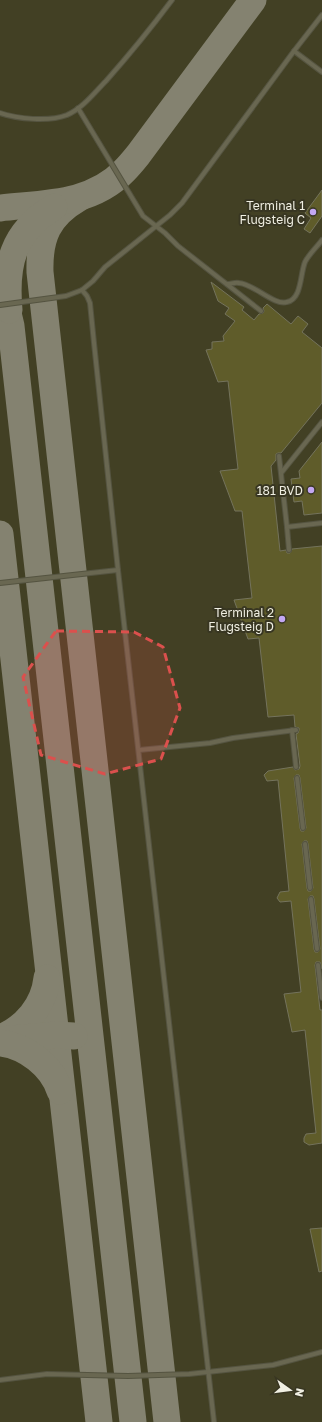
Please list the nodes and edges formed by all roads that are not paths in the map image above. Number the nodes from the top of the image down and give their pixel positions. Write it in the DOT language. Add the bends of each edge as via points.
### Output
graph roads {
  1 [pos="172,0"];
  2 [pos="322,15"];
  3 [pos="294,51"];
  4 [pos="322,72"];
  5 [pos="78,108"];
  6 [pos="0,113"];
  7 [pos="156,226"];
  8 [pos="322,240"];
  9 [pos="227,284"];
  10 [pos="82,290"];
  11 [pos="0,305"];
  12 [pos="261,311"];
  13 [pos="322,422"];
  14 [pos="279,456"];
  15 [pos="282,472"];
  16 [pos="322,523"];
  17 [pos="287,527"];
  18 [pos="289,550"];
  19 [pos="118,570"];
  20 [pos="0,584"];
  21 [pos="139,750"];
  22 [pos="296,767"];
  23 [pos="298,778"];
  24 [pos="303,828"];
  25 [pos="305,844"];
  26 [pos="310,888"];
  27 [pos="311,899"];
  28 [pos="317,949"];
  29 [pos="318,965"];
  30 [pos="322,998"];
  31 [pos="322,1352"];
  32 [pos="208,1371"];
  33 [pos="0,1380"];
  34 [pos="214,1422"];
  1 -- 5 [label="lane" via="132,53"];
  2 -- 3 [label="lane"];
  3 -- 4 [label="lane"];
  3 -- 7 [label="lane" via="182,203"];
  5 -- 6 [label="lane" via="51,118 15,117"];
  5 -- 7 [label="lane" via="143,216"];
  7 -- 9 [label="lane"];
  7 -- 10 [label="lane" via="104,267"];
  8 -- 9 [label="lane" via="305,262 297,295 292,301 284,303 275,300 249,285 238,282"];
  9 -- 12 [label="lane"];
  10 -- 11 [label="lane" via="66,296"];
  10 -- 19 [label="lane" via="90,303"];
  13 -- 15 [label="lane"];
  14 -- 15 [label="lane"];
  15 -- 17 [label="lane"];
  16 -- 17 [label="lane"];
  17 -- 18 [label="lane"];
  19 -- 20 [label="lane"];
  19 -- 21 [label="lane"];
  21 -- 22 [label="lane" via="210,744 233,738 294,730"];
  21 -- 32 [label="lane"];
  23 -- 24 [label="lane"];
  25 -- 26 [label="lane"];
  27 -- 28 [label="lane"];
  29 -- 30 [label="lane"];
  31 -- 32 [label="lane" via="273,1365"];
  32 -- 33 [label="lane" via="168,1375 47,1374"];
  32 -- 34 [label="lane"];
}
